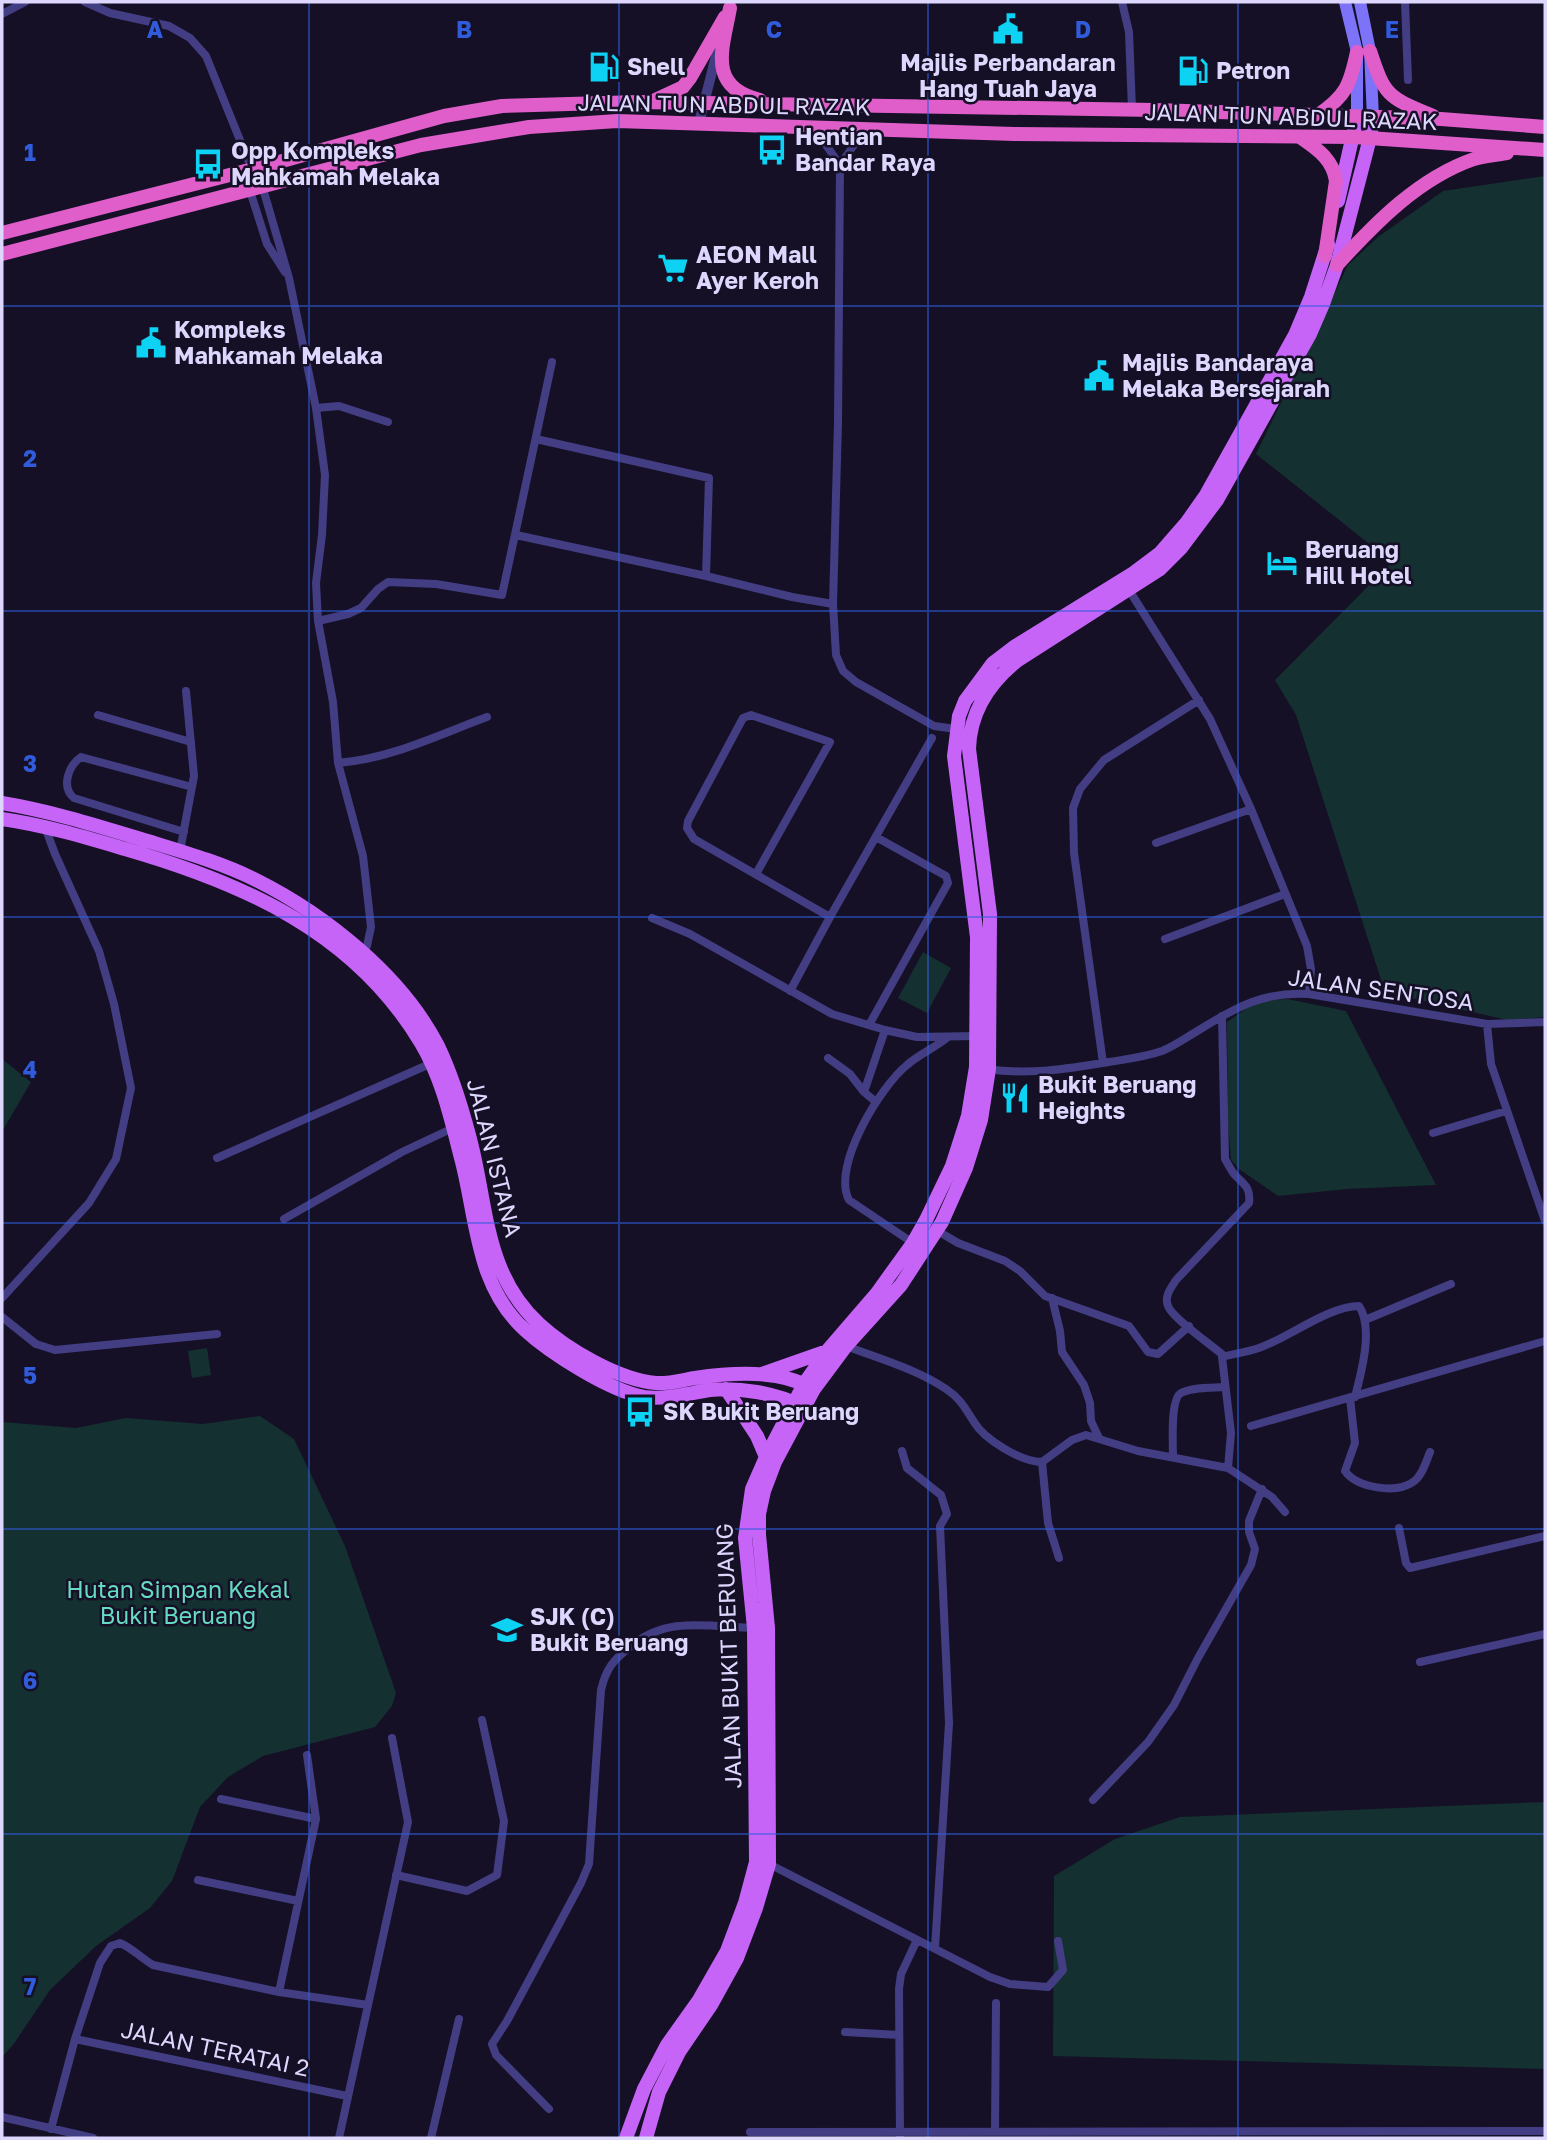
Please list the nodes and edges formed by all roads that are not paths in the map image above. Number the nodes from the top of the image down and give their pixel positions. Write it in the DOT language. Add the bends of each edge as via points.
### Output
graph roads {
  1 [pos="25,2"];
  2 [pos="90,2"];
  3 [pos="1122,2"];
  4 [pos="1345,2"];
  5 [pos="1360,2"];
  6 [pos="1405,2"];
  7 [pos="731,5"];
  8 [pos="2,15"];
  9 [pos="1363,51"];
  10 [pos="1408,80"];
  11 [pos="650,102"];
  12 [pos="703,103"];
  13 [pos="785,105"];
  14 [pos="1132,109"];
  15 [pos="1318,116"];
  16 [pos="1357,117"];
  17 [pos="1373,117"];
  18 [pos="1441,119"];
  19 [pos="699,123"];
  20 [pos="1545,127"];
  21 [pos="808,128"];
  22 [pos="873,130"];
  23 [pos="1300,136"];
  24 [pos="1354,138"];
  25 [pos="1370,138"];
  26 [pos="1525,150"];
  27 [pos="1545,150"];
  28 [pos="839,165"];
  29 [pos="250,167"];
  30 [pos="256,186"];
  31 [pos="2,233"];
  32 [pos="2,254"];
  33 [pos="1331,260"];
  34 [pos="289,278"];
  35 [pos="552,362"];
  36 [pos="316,408"];
  37 [pos="388,422"];
  38 [pos="536,439"];
  39 [pos="516,535"];
  40 [pos="706,576"];
  41 [pos="1129,590"];
  42 [pos="834,604"];
  43 [pos="318,621"];
  44 [pos="186,691"];
  45 [pos="1199,700"];
  46 [pos="98,715"];
  47 [pos="487,716"];
  48 [pos="956,729"];
  49 [pos="932,738"];
  50 [pos="191,742"];
  51 [pos="338,763"];
  52 [pos="192,788"];
  53 [pos="2,803"];
  54 [pos="1251,809"];
  55 [pos="46,810"];
  56 [pos="2,819"];
  57 [pos="45,826"];
  58 [pos="184,831"];
  59 [pos="876,837"];
  60 [pos="1156,843"];
  61 [pos="180,851"];
  62 [pos="756,874"];
  63 [pos="1285,894"];
  64 [pos="830,917"];
  65 [pos="652,918"];
  66 [pos="1165,939"];
  67 [pos="359,957"];
  68 [pos="790,991"];
  69 [pos="1309,994"];
  70 [pos="1222,1016"];
  71 [pos="1545,1022"];
  72 [pos="1487,1024"];
  73 [pos="869,1025"];
  74 [pos="885,1030"];
  75 [pos="984,1036"];
  76 [pos="948,1037"];
  77 [pos="828,1058"];
  78 [pos="432,1063"];
  79 [pos="1103,1063"];
  80 [pos="983,1068"];
  81 [pos="864,1092"];
  82 [pos="876,1102"];
  83 [pos="1506,1111"];
  84 [pos="453,1128"];
  85 [pos="1433,1133"];
  86 [pos="217,1158"];
  87 [pos="284,1219"];
  88 [pos="1545,1221"];
  89 [pos="936,1230"];
  90 [pos="913,1243"];
  91 [pos="1451,1284"];
  92 [pos="2,1298"];
  93 [pos="1052,1298"];
  94 [pos="2,1317"];
  95 [pos="1365,1320"];
  96 [pos="1189,1326"];
  97 [pos="217,1334"];
  98 [pos="1545,1341"];
  99 [pos="846,1346"];
  100 [pos="827,1351"];
  101 [pos="1224,1356"];
  102 [pos="761,1374"];
  103 [pos="809,1386"];
  104 [pos="1225,1387"];
  105 [pos="726,1389"];
  106 [pos="1353,1398"];
  107 [pos="798,1404"];
  108 [pos="1251,1426"];
  109 [pos="1098,1438"];
  110 [pos="902,1451"];
  111 [pos="1430,1452"];
  112 [pos="766,1457"];
  113 [pos="1173,1457"];
  114 [pos="1042,1462"];
  115 [pos="1228,1468"];
  116 [pos="1262,1489"];
  117 [pos="1285,1512"];
  118 [pos="1399,1528"];
  119 [pos="1545,1536"];
  120 [pos="1059,1558"];
  121 [pos="761,1628"];
  122 [pos="1545,1634"];
  123 [pos="1420,1662"];
  124 [pos="482,1720"];
  125 [pos="393,1738"];
  126 [pos="307,1755"];
  127 [pos="222,1799"];
  128 [pos="1093,1800"];
  129 [pos="316,1819"];
  130 [pos="769,1864"];
  131 [pos="396,1875"];
  132 [pos="198,1880"];
  133 [pos="298,1901"];
  134 [pos="916,1940"];
  135 [pos="1058,1941"];
  136 [pos="935,1948"];
  137 [pos="279,1992"];
  138 [pos="996,2003"];
  139 [pos="369,2005"];
  140 [pos="459,2019"];
  141 [pos="845,2032"];
  142 [pos="899,2035"];
  143 [pos="75,2039"];
  144 [pos="347,2096"];
  145 [pos="548,2109"];
  146 [pos="2,2118"];
  147 [pos="51,2129"];
  148 [pos="1545,2131"];
  149 [pos="750,2132"];
  150 [pos="995,2132"];
  151 [pos="900,2135"];
  152 [pos="93,2138"];
  153 [pos="339,2138"];
  154 [pos="431,2138"];
  155 [pos="626,2138"];
  156 [pos="646,2138"];
  1 -- 8 [label="street"];
  2 -- 29 [label="street" via="110,13 169,26 190,38 206,56"];
  3 -- 14 [label="street" via="1129,32"];
  4 -- 9 [label="main road"];
  5 -- 9 [label="main road"];
  6 -- 10 [label="street"];
  7 -- 11 [label="highway" via="690,78 682,87"];
  7 -- 12 [label="street"];
  7 -- 13 [label="highway" via="720,65 723,75 741,93"];
  9 -- 15 [label="highway" via="1345,93"];
  9 -- 16 [label="main road"];
  9 -- 17 [label="main road"];
  9 -- 18 [label="highway" via="1386,91"];
  11 -- 12 [label="highway, JALAN TUN ABDUL RAZAK"];
  11 -- 29 [label="highway, JALAN TUN ABDUL RAZAK" via="502,106 444,116"];
  12 -- 13 [label="highway, JALAN TUN ABDUL RAZAK"];
  12 -- 19 [label="street"];
  13 -- 14 [label="highway, JALAN TUN ABDUL RAZAK"];
  14 -- 15 [label="highway, JALAN TUN ABDUL RAZAK"];
  15 -- 16 [label="highway, JALAN TUN ABDUL RAZAK"];
  16 -- 17 [label="highway, JALAN TUN ABDUL RAZAK"];
  16 -- 24 [label="main road, JALAN BUKIT BERUANG"];
  17 -- 18 [label="highway, JALAN TUN ABDUL RAZAK"];
  17 -- 25 [label="main road, JALAN BUKIT BERUANG"];
  18 -- 20 [label="highway, JALAN TUN ABDUL RAZAK"];
  19 -- 21 [label="highway, JALAN TUN ABDUL RAZAK"];
  19 -- 30 [label="highway, JALAN TUN ABDUL RAZAK" via="617,121 529,127 468,136"];
  21 -- 22 [label="highway, JALAN TUN ABDUL RAZAK"];
  21 -- 28 [label="street"];
  22 -- 23 [label="highway, JALAN TUN ABDUL RAZAK"];
  22 -- 28 [label="street"];
  23 -- 24 [label="highway, JALAN TUN ABDUL RAZAK"];
  23 -- 33 [label="highway" via="1321,152 1334,170"];
  24 -- 25 [label="highway, JALAN TUN ABDUL RAZAK"];
  24 -- 33 [label="main road, JALAN BUKIT BERUANG"];
  25 -- 26 [label="highway, JALAN TUN ABDUL RAZAK"];
  25 -- 33 [label="main road, JALAN BUKIT BERUANG"];
  26 -- 27 [label="highway, JALAN TUN ABDUL RAZAK"];
  26 -- 33 [label="highway" via="1475,159 1439,175"];
  28 -- 42 [label="street"];
  29 -- 30 [label="street"];
  29 -- 30 [label="street"];
  29 -- 31 [label="highway, JALAN TUN ABDUL RAZAK"];
  30 -- 32 [label="highway, JALAN TUN ABDUL RAZAK"];
  30 -- 34 [label="street"];
  30 -- 34 [label="street" via="267,244"];
  33 -- 41 [label="main road, JALAN BUKIT BERUANG" via="1310,334 1217,500 1181,548"];
  33 -- 48 [label="main road, JALAN BUKIT BERUANG" via="1296,335 1187,522 1160,553 1132,574 993,663 965,701"];
  34 -- 36 [label="street"];
  35 -- 38 [label="street"];
  36 -- 37 [label="street" via="339,406"];
  36 -- 43 [label="street" via="325,475 316,583"];
  38 -- 39 [label="street"];
  38 -- 40 [label="street" via="709,478"];
  39 -- 40 [label="street"];
  39 -- 43 [label="street" via="500,596 436,584 388,583 361,608"];
  40 -- 42 [label="street"];
  41 -- 45 [label="street"];
  41 -- 75 [label="main road, JALAN BUKIT BERUANG" via="1000,674 984,695 969,732 990,914"];
  42 -- 48 [label="street" via="836,655 843,671 934,726"];
  43 -- 51 [label="street" via="333,702"];
  44 -- 50 [label="street"];
  45 -- 54 [label="street"];
  45 -- 79 [label="street" via="1104,761 1080,789 1073,808 1074,853"];
  46 -- 50 [label="street"];
  47 -- 51 [label="street" via="388,754"];
  48 -- 75 [label="main road, JALAN BUKIT BERUANG" via="955,766 977,937"];
  49 -- 59 [label="street"];
  50 -- 52 [label="street"];
  51 -- 67 [label="street" via="363,856 371,927"];
  52 -- 58 [label="street"];
  52 -- 58 [label="street" via="81,757 68,774 67,791 74,798"];
  53 -- 55 [label="main road, JALAN ISTANA"];
  54 -- 60 [label="street"];
  54 -- 63 [label="street"];
  55 -- 57 [label="street"];
  55 -- 61 [label="main road, JALAN ISTANA"];
  56 -- 57 [label="main road, JALAN ISTANA"];
  57 -- 67 [label="main road, JALAN ISTANA" via="169,862 249,893"];
  57 -- 92 [label="street" via="99,951 131,1088 116,1159 103,1181 89,1203"];
  58 -- 61 [label="street"];
  59 -- 64 [label="street"];
  59 -- 73 [label="street" via="946,876 948,883"];
  61 -- 67 [label="main road, JALAN ISTANA" via="256,880 325,922"];
  62 -- 62 [label="street" via="830,742 751,715 743,718 687,828 694,839"];
  62 -- 64 [label="street"];
  63 -- 66 [label="street"];
  63 -- 69 [label="street" via="1310,958"];
  64 -- 68 [label="street"];
  65 -- 68 [label="street" via="691,934"];
  67 -- 78 [label="main road, JALAN ISTANA"];
  67 -- 102 [label="main road, JALAN ISTANA" via="413,1008 437,1045 470,1138 500,1272 530,1316 597,1363 630,1377 656,1383"];
  68 -- 73 [label="street" via="832,1014"];
  69 -- 70 [label="street, JALAN SENTOSA" via="1273,994"];
  69 -- 72 [label="street, JALAN SENTOSA"];
  70 -- 79 [label="street, JALAN SENTOSA" via="1163,1051"];
  70 -- 96 [label="street" via="1226,1159 1246,1184 1249,1203 1168,1292 1167,1306"];
  71 -- 72 [label="street, JALAN SENTOSA"];
  72 -- 83 [label="street" via="1491,1063"];
  73 -- 74 [label="street"];
  74 -- 76 [label="street"];
  74 -- 81 [label="street"];
  75 -- 76 [label="street"];
  75 -- 80 [label="main road, JALAN BUKIT BERUANG"];
  76 -- 82 [label="street" via="908,1064"];
  77 -- 81 [label="street"];
  78 -- 84 [label="main road, JALAN ISTANA"];
  78 -- 86 [label="street"];
  79 -- 80 [label="street, JALAN SENTOSA" via="1033,1072"];
  80 -- 89 [label="main road, JALAN BUKIT BERUANG" via="981,1119 966,1168"];
  80 -- 90 [label="main road, JALAN BUKIT BERUANG" via="953,1166"];
  81 -- 82 [label="street"];
  82 -- 90 [label="street" via="849,1158 847,1195"];
  83 -- 85 [label="street"];
  83 -- 88 [label="street"];
  84 -- 87 [label="street"];
  84 -- 105 [label="main road, JALAN ISTANA" via="490,1282 522,1328 591,1376 643,1396"];
  89 -- 93 [label="street" via="1005,1261"];
  89 -- 99 [label="main road, JALAN BUKIT BERUANG" via="901,1285"];
  90 -- 100 [label="main road, JALAN BUKIT BERUANG"];
  91 -- 95 [label="street"];
  93 -- 96 [label="street" via="1129,1326 1153,1355"];
  93 -- 109 [label="street" via="1062,1352 1084,1385"];
  94 -- 97 [label="street" via="36,1344 55,1350"];
  95 -- 101 [label="street" via="1359,1306 1353,1306 1259,1348"];
  95 -- 106 [label="street" via="1363,1365"];
  96 -- 101 [label="street"];
  98 -- 106 [label="street"];
  99 -- 103 [label="main road, JALAN BUKIT BERUANG"];
  99 -- 114 [label="street" via="944,1388 964,1403 990,1439"];
  100 -- 102 [label="main road"];
  100 -- 103 [label="main road, JALAN BUKIT BERUANG"];
  101 -- 104 [label="street"];
  102 -- 103 [label="main road, JALAN ISTANA"];
  103 -- 107 [label="main road, JALAN BUKIT BERUANG"];
  104 -- 113 [label="street" via="1177,1397"];
  104 -- 115 [label="street" via="1231,1433"];
  105 -- 107 [label="main road, JALAN ISTANA"];
  105 -- 112 [label="main road"];
  106 -- 108 [label="street"];
  106 -- 111 [label="street" via="1355,1443 1345,1471 1350,1478 1372,1487 1401,1487 1420,1475"];
  107 -- 112 [label="main road, JALAN BUKIT BERUANG"];
  107 -- 121 [label="main road, JALAN BUKIT BERUANG" via="759,1514"];
  109 -- 113 [label="street"];
  109 -- 114 [label="street" via="1086,1435 1072,1440"];
  110 -- 136 [label="street" via="907,1468 941,1495 947,1514 940,1526 949,1723"];
  112 -- 121 [label="main road, JALAN BUKIT BERUANG" via="752,1489 746,1538"];
  113 -- 115 [label="street"];
  114 -- 120 [label="street" via="1048,1523"];
  115 -- 116 [label="street"];
  116 -- 117 [label="street"];
  116 -- 128 [label="street" via="1249,1521 1255,1549 1251,1564 1174,1705"];
  118 -- 119 [label="street" via="1410,1568"];
  121 -- 130 [label="main road, JALAN BUKIT BERUANG"];
  121 -- 145 [label="street" via="663,1627 639,1638 607,1670 601,1690 589,1864 492,2044 496,2055"];
  121 -- 155 [label="main road, JALAN BUKIT BERUANG" via="756,1862 746,1903 727,1951 644,2089"];
  122 -- 123 [label="street"];
  124 -- 131 [label="street" via="504,1821 496,1875 467,1891"];
  125 -- 131 [label="street" via="408,1822"];
  126 -- 129 [label="street"];
  127 -- 129 [label="street"];
  129 -- 133 [label="street"];
  130 -- 134 [label="street"];
  130 -- 156 [label="main road, JALAN BUKIT BERUANG" via="737,1958 679,2052 659,2092"];
  131 -- 139 [label="street"];
  132 -- 133 [label="street"];
  133 -- 137 [label="street"];
  134 -- 136 [label="street"];
  134 -- 142 [label="street" via="901,1974"];
  135 -- 136 [label="street" via="1063,1970 1048,1987 1010,1984"];
  137 -- 139 [label="street"];
  137 -- 143 [label="street" via="153,1965 120,1943 111,1946 100,1964"];
  138 -- 150 [label="street"];
  139 -- 144 [label="street"];
  140 -- 154 [label="street"];
  141 -- 142 [label="street"];
  142 -- 151 [label="street"];
  143 -- 144 [label="street, JALAN TERATAI 2"];
  143 -- 147 [label="street"];
  144 -- 153 [label="street"];
  146 -- 147 [label="street"];
  147 -- 152 [label="street"];
  148 -- 150 [label="street"];
  149 -- 151 [label="street"];
  150 -- 151 [label="street"];
}
